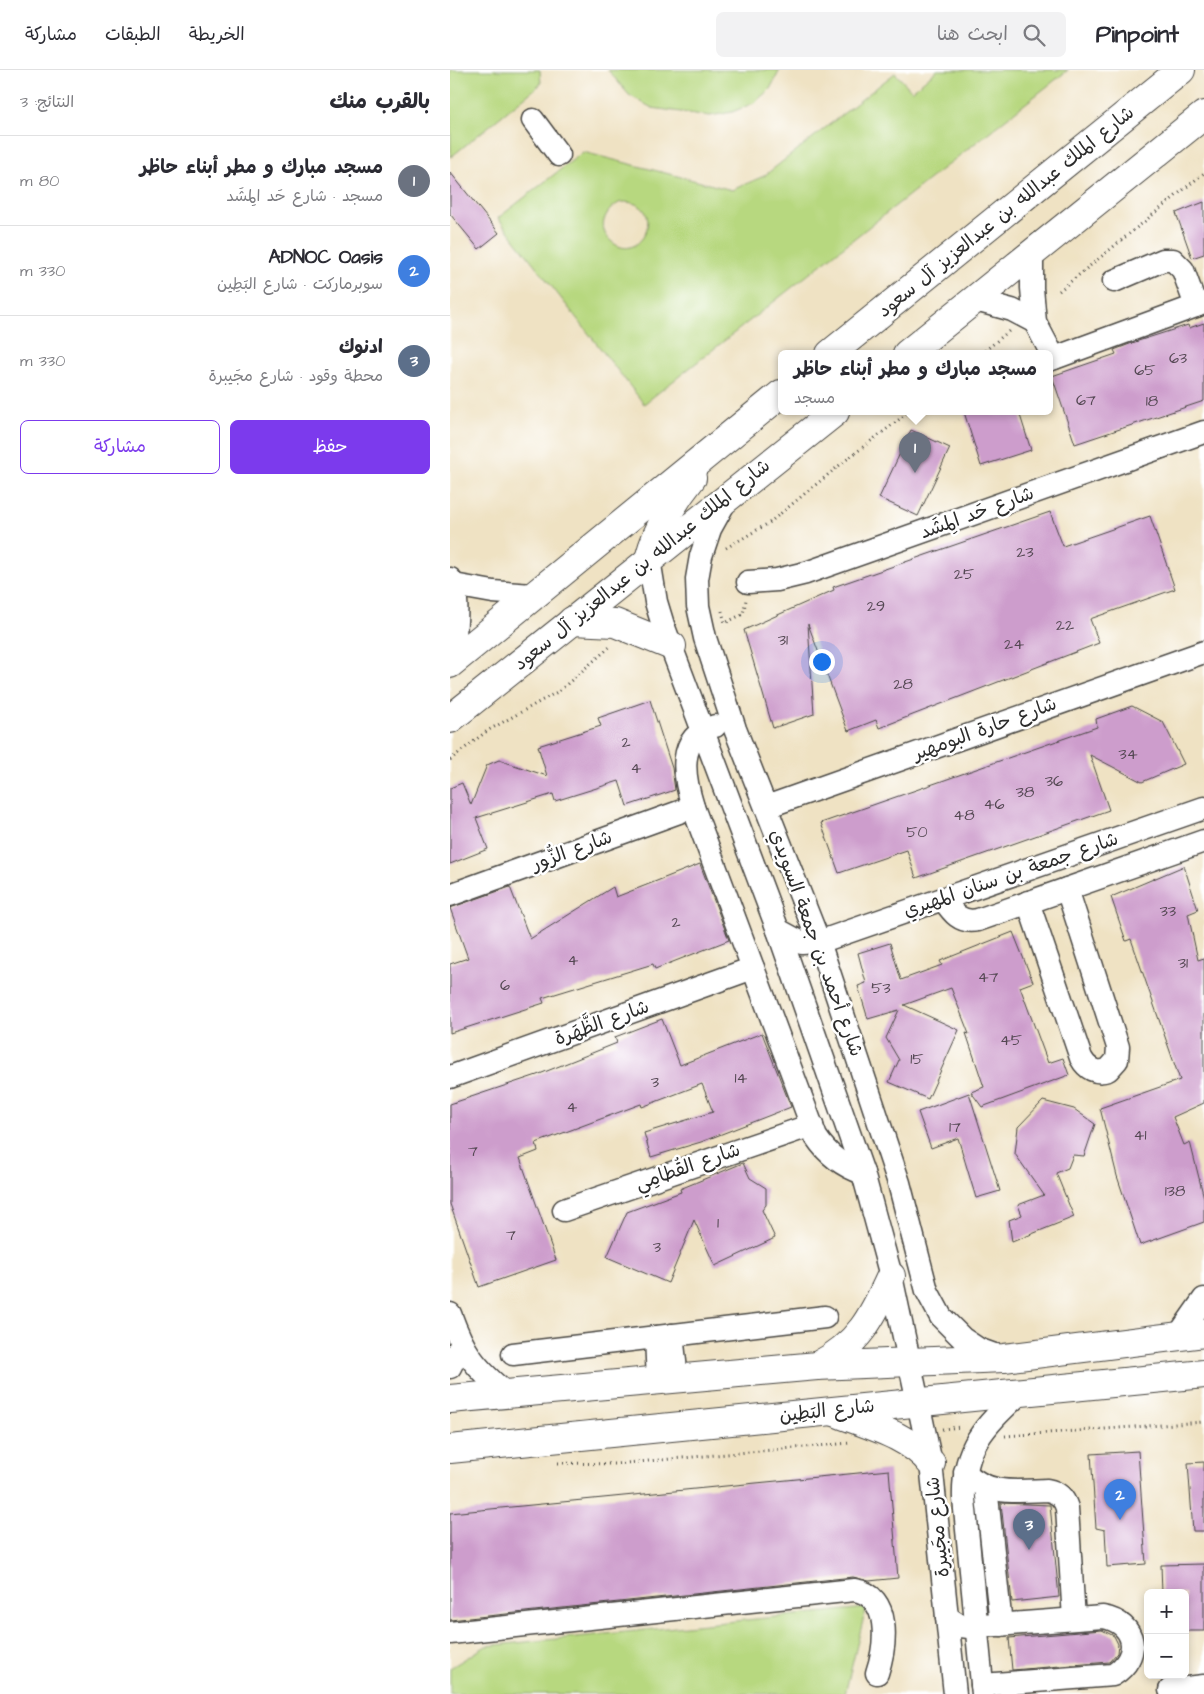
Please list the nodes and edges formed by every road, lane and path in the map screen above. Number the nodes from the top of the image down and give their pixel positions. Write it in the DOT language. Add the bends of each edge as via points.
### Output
graph roads {
  1 [pos="1181,70"];
  2 [pos="1204,115"];
  3 [pos="532,120"];
  4 [pos="560,155"];
  5 [pos="1204,173"];
  6 [pos="1032,255"];
  7 [pos="1114,281"];
  8 [pos="1059,292"];
  9 [pos="975,300"];
  10 [pos="1200,305"];
  11 [pos="1035,322"];
  12 [pos="1010,331"];
  13 [pos="835,350"];
  14 [pos="912,350"];
  15 [pos="986,350"];
  16 [pos="1047,350"];
  17 [pos="1053,358"];
  18 [pos="778,396"];
  19 [pos="831,415"];
  20 [pos="905,415"];
  21 [pos="1204,432"];
  22 [pos="724,440"];
  23 [pos="727,498"];
  24 [pos="722,552"];
  25 [pos="649,559"];
  26 [pos="452,582"];
  27 [pos="748,582"];
  28 [pos="532,595"];
  29 [pos="720,607"];
  30 [pos="572,621"];
  31 [pos="614,643"];
  32 [pos="672,646"];
  33 [pos="1204,652"];
  34 [pos="450,663"];
  35 [pos="450,719"];
  36 [pos="735,729"];
  37 [pos="703,730"];
  38 [pos="450,760"];
  39 [pos="766,807"];
  40 [pos="693,808"];
  41 [pos="1204,808"];
  42 [pos="1202,847"];
  43 [pos="1067,889"];
  44 [pos="450,894"];
  45 [pos="943,899"];
  46 [pos="1028,902"];
  47 [pos="778,930"];
  48 [pos="819,942"];
  49 [pos="753,968"];
  50 [pos="450,1076"];
  51 [pos="812,1125"];
  52 [pos="863,1173"];
  53 [pos="564,1210"];
  54 [pos="922,1268"];
  55 [pos="890,1274"];
  56 [pos="1204,1299"];
  57 [pos="450,1314"];
  58 [pos="825,1317"];
  59 [pos="1191,1335"];
  60 [pos="664,1336"];
  61 [pos="461,1345"];
  62 [pos="513,1354"];
  63 [pos="1004,1358"];
  64 [pos="910,1363"];
  65 [pos="817,1366"];
  66 [pos="450,1367"];
  67 [pos="1204,1374"];
  68 [pos="668,1380"];
  69 [pos="1022,1391"];
  70 [pos="508,1395"];
  71 [pos="450,1400"];
  72 [pos="919,1402"];
  73 [pos="834,1411"];
  74 [pos="1204,1422"];
  75 [pos="964,1427"];
  76 [pos="939,1429"];
  77 [pos="1012,1436"];
  78 [pos="847,1443"];
  79 [pos="450,1449"];
  80 [pos="554,1463"];
  81 [pos="931,1463"];
  82 [pos="965,1472"];
  83 [pos="986,1487"];
  84 [pos="948,1618"];
  85 [pos="1074,1619"];
  86 [pos="1001,1625"];
  87 [pos="976,1627"];
  88 [pos="450,1633"];
  89 [pos="877,1672"];
  90 [pos="1204,1686"];
  91 [pos="982,1689"];
  92 [pos="1170,1690"];
  93 [pos="955,1694"];
  1 -- 13 [label="main road, شارع الملك عبدالله بن عبدالعزيز آل سعود"];
  2 -- 6 [label="main road"];
  3 -- 4 [label="street"];
  5 -- 8 [label="path"];
  6 -- 9 [label="main road"];
  6 -- 11 [label="street"];
  7 -- 10 [label="street" via="1163,260 1173,260 1183,270"];
  9 -- 11 [label="street" via="1012,310"];
  9 -- 14 [label="main road"];
  10 -- 17 [label="street"];
  11 -- 16 [label="street"];
  12 -- 15 [label="path"];
  18 -- 22 [label="main road"];
  19 -- 23 [label="main road, شارع الملك عبدالله بن عبدالعزيز آل سعود"];
  20 -- 24 [label="path" via="769,523"];
  21 -- 27 [label="street, شارع حَد المِشَد" via="806,573"];
  22 -- 25 [label="main road" via="665,516"];
  22 -- 28 [label="main road"];
  23 -- 25 [label="main road, شارع الملك عبدالله بن عبدالعزيز آل سعود"];
  23 -- 36 [label="street, شارع أحمد بن جمعة السويدي" via="710,529 697,579 698,606 705,638"];
  25 -- 30 [label="main road, شارع الملك عبدالله بن عبدالعزيز آل سعود"];
  25 -- 32 [label="street, شارع أحمد بن جمعة السويدي" via="656,602"];
  26 -- 28 [label="street" via="493,592"];
  26 -- 34 [label="street" via="455,624"];
  27 -- 29 [label="path" via="743,614 726,623"];
  28 -- 34 [label="main road"];
  30 -- 32 [label="main road" via="615,623"];
  30 -- 35 [label="main road, شارع الملك عبدالله بن عبدالعزيز آل سعود"];
  31 -- 38 [label="path" via="559,691 487,731"];
  32 -- 37 [label="street, شارع أحمد بن جمعة السويدي"];
  33 -- 39 [label="street, شارع حارة البومهير"];
  36 -- 37 [label="street" via="722,725"];
  36 -- 39 [label="street, شارع أحمد بن جمعة السويدي"];
  37 -- 40 [label="street" via="690,746 684,766"];
  37 -- 47 [label="street, شارع أحمد بن جمعة السويدي"];
  39 -- 48 [label="street, شارع أحمد بن جمعة السويدي"];
  40 -- 44 [label="street, شارع الزُّور"];
  40 -- 49 [label="street"];
  41 -- 45 [label="street, شارع جمعة بن سنان المهيري"];
  42 -- 43 [label="street"];
  43 -- 46 [label="street"];
  43 -- 46 [label="street, شارع جمعة بن سنان المهيري" via="1118,1047 1117,1060 1108,1070 1095,1071 1081,1058"];
  45 -- 46 [label="street" via="957,917 973,921"];
  45 -- 48 [label="street, شارع جمعة بن سنان المهيري"];
  47 -- 48 [label="street" via="802,942"];
  47 -- 52 [label="street, شارع أحمد بن جمعة السويدي"];
  48 -- 54 [label="street, شارع أحمد بن جمعة السويدي" via="899,1182"];
  49 -- 50 [label="street, شارع الظَّهَرة"];
  49 -- 51 [label="street"];
  51 -- 52 [label="street" via="816,1137 831,1156"];
  51 -- 53 [label="street, شارع القُطامِي"];
  52 -- 55 [label="street, شارع أحمد بن جمعة السويدي"];
  54 -- 55 [label="street" via="910,1275"];
  54 -- 63 [label="street, شارع أحمد بن جمعة السويدي" via="927,1291 949,1327 978,1349"];
  55 -- 64 [label="street, شارع أحمد بن جمعة السويدي"];
  55 -- 65 [label="main road" via="865,1327 844,1349"];
  56 -- 59 [label="street"];
  57 -- 61 [label="street"];
  58 -- 60 [label="street"];
  59 -- 63 [label="main road"];
  60 -- 62 [label="street"];
  60 -- 68 [label="street"];
  61 -- 66 [label="street"];
  61 -- 70 [label="street" via="482,1372"];
  63 -- 64 [label="main road"];
  64 -- 65 [label="main road"];
  64 -- 72 [label="street, شارع مجَيبرة"];
  65 -- 68 [label="main road"];
  67 -- 69 [label="main road, شارع البَطِين"];
  68 -- 70 [label="main road"];
  69 -- 72 [label="main road, شارع البَطِين"];
  69 -- 82 [label="street, شارع مجَيبرة" via="981,1432 973,1445"];
  70 -- 71 [label="main road"];
  72 -- 73 [label="main road, شارع البَطِين"];
  72 -- 81 [label="street, شارع مجَيبرة"];
  73 -- 79 [label="main road, شارع البَطِين"];
  73 -- 81 [label="main road" via="905,1441 920,1450"];
  74 -- 77 [label="path"];
  75 -- 76 [label="path"];
  78 -- 80 [label="path" via="616,1464"];
  81 -- 84 [label="street, شارع مجَيبرة"];
  82 -- 83 [label="street"];
  82 -- 87 [label="street, شارع مجَيبرة" via="964,1499"];
  83 -- 85 [label="street" via="1003,1491 1047,1490 1063,1498 1068,1508"];
  83 -- 86 [label="street"];
  84 -- 87 [label="street" via="961,1626"];
  84 -- 93 [label="street, شارع مجَيبرة"];
  85 -- 86 [label="street"];
  85 -- 91 [label="street" via="1103,1617 1120,1623 1126,1629 1132,1646 1127,1664 1104,1677"];
  86 -- 87 [label="street"];
  87 -- 91 [label="street, شارع مجَيبرة"];
  88 -- 89 [label="street" via="854,1590 868,1594 880,1610 884,1645"];
  90 -- 92 [label="street"];
}
